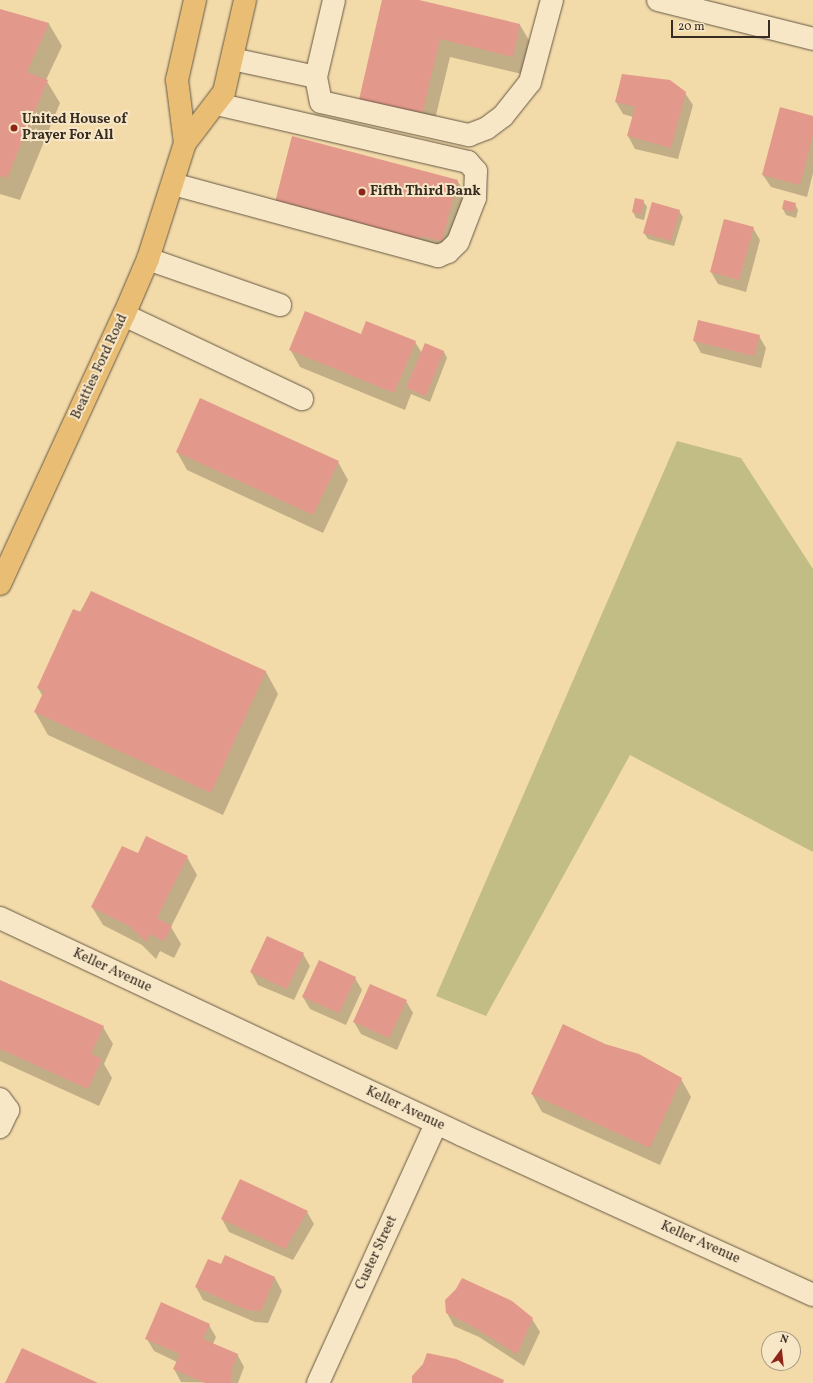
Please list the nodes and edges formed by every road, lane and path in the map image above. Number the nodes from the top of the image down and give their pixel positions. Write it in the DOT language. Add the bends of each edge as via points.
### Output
graph roads {
  1 [pos="195,0"];
  2 [pos="245,0"];
  3 [pos="334,0"];
  4 [pos="552,0"];
  5 [pos="658,0"];
  6 [pos="813,39"];
  7 [pos="232,59"];
  8 [pos="316,77"];
  9 [pos="216,104"];
  10 [pos="185,144"];
  11 [pos="173,184"];
  12 [pos="148,259"];
  13 [pos="280,305"];
  14 [pos="124,315"];
  15 [pos="302,399"];
  16 [pos="0,584"];
  17 [pos="0,918"];
  18 [pos="0,1099"];
  19 [pos="436,1124"];
  20 [pos="0,1128"];
  21 [pos="813,1295"];
  22 [pos="318,1383"];
  1 -- 10 [label="main road, Beatties Ford Road" via="177,80"];
  2 -- 7 [label="main road, Beatties Ford Road"];
  3 -- 8 [label="street"];
  4 -- 8 [label="street" via="530,82 503,116 487,128 469,135 321,102"];
  5 -- 6 [label="street"];
  7 -- 8 [label="street"];
  7 -- 9 [label="main road, Beatties Ford Road" via="224,92"];
  9 -- 10 [label="main road, Beatties Ford Road"];
  9 -- 11 [label="street" via="468,162 476,171 475,198 458,242 448,252 438,256"];
  10 -- 11 [label="main road, Beatties Ford Road"];
  11 -- 12 [label="main road, Beatties Ford Road"];
  12 -- 13 [label="street"];
  12 -- 14 [label="main road, Beatties Ford Road"];
  14 -- 15 [label="street"];
  14 -- 16 [label="main road, Beatties Ford Road"];
  17 -- 19 [label="street, Keller Avenue"];
  18 -- 20 [label="street" via="8,1110"];
  19 -- 21 [label="street, Keller Avenue"];
  19 -- 22 [label="street, Custer Street"];
}
